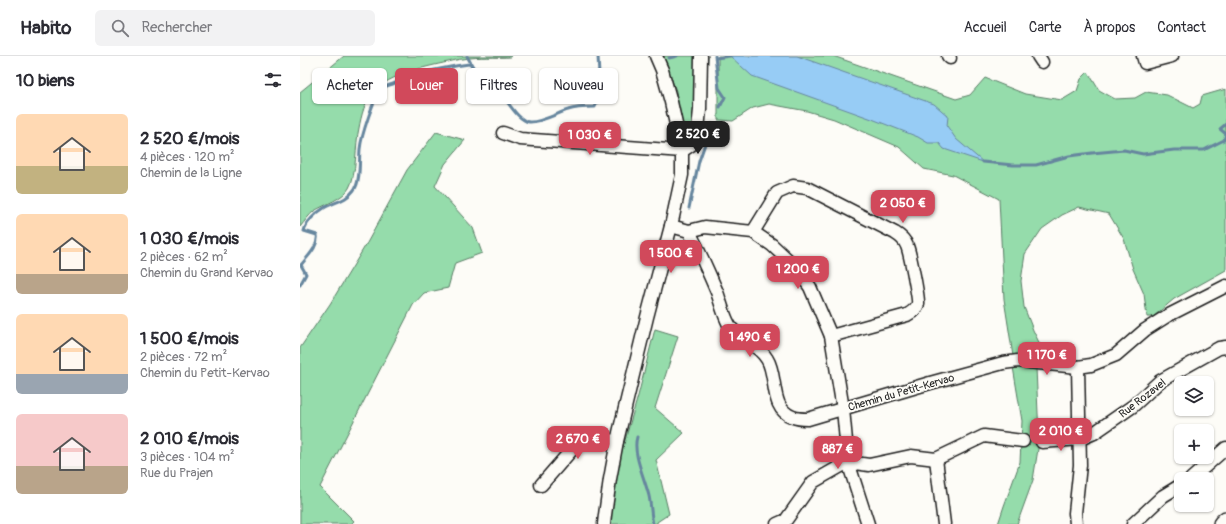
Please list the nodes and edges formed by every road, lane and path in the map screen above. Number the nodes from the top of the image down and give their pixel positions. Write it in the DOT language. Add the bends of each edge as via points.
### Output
graph roads {
  1 [pos="656,56"];
  2 [pos="701,56"];
  3 [pos="1143,56"];
  4 [pos="1172,56"];
  5 [pos="503,134"];
  6 [pos="682,151"];
  7 [pos="671,226"];
  8 [pos="689,231"];
  9 [pos="753,232"];
  10 [pos="1226,286"];
  11 [pos="831,336"];
  12 [pos="1226,347"];
  13 [pos="1078,367"];
  14 [pos="843,409"];
  15 [pos="1080,439"];
  16 [pos="617,441"];
  17 [pos="1023,441"];
  18 [pos="1042,442"];
  19 [pos="1226,448"];
  20 [pos="936,459"];
  21 [pos="848,462"];
  22 [pos="1198,472"];
  23 [pos="541,484"];
  24 [pos="1174,489"];
  25 [pos="1226,520"];
  26 [pos="604,524"];
  27 [pos="777,524"];
  28 [pos="868,524"];
  29 [pos="944,524"];
  30 [pos="1076,524"];
  31 [pos="1133,524"];
  32 [pos="1222,524"];
  1 -- 6 [label="street" via="672,102"];
  2 -- 6 [label="street" via="700,110 696,139"];
  3 -- 4 [label="street" via="1145,63"];
  5 -- 6 [label="street" via="520,139"];
  6 -- 7 [label="street" via="682,175"];
  7 -- 8 [label="street"];
  7 -- 16 [label="street"];
  8 -- 9 [label="street" via="705,227"];
  8 -- 14 [label="street, Chemin du Petit-Kervao" via="732,329 767,358 772,370 777,400 784,413 794,418 808,419"];
  9 -- 11 [label="street" via="772,245 798,269 810,288"];
  9 -- 11 [label="street" via="777,193 793,186 807,188 902,238 907,246 914,277 918,302 915,310 907,315"];
  10 -- 13 [label="street, Chemin du Petit-Kervao" via="1167,316 1116,354 1091,366"];
  11 -- 14 [label="street"];
  12 -- 15 [label="street, Rue Rozavel" via="1219,348 1160,381 1122,414"];
  13 -- 14 [label="street, Chemin du Petit-Kervao" via="1018,361 1003,363"];
  13 -- 15 [label="street"];
  14 -- 21 [label="street"];
  15 -- 18 [label="street"];
  15 -- 30 [label="street"];
  16 -- 23 [label="street" via="582,438"];
  16 -- 26 [label="street"];
  17 -- 20 [label="street" via="984,436"];
  19 -- 22 [label="street"];
  20 -- 21 [label="street" via="911,456 869,465"];
  20 -- 29 [label="street"];
  21 -- 27 [label="street" via="813,482 786,520"];
  21 -- 28 [label="street"];
  24 -- 31 [label="street"];
  25 -- 32 [label="main road"];
}
